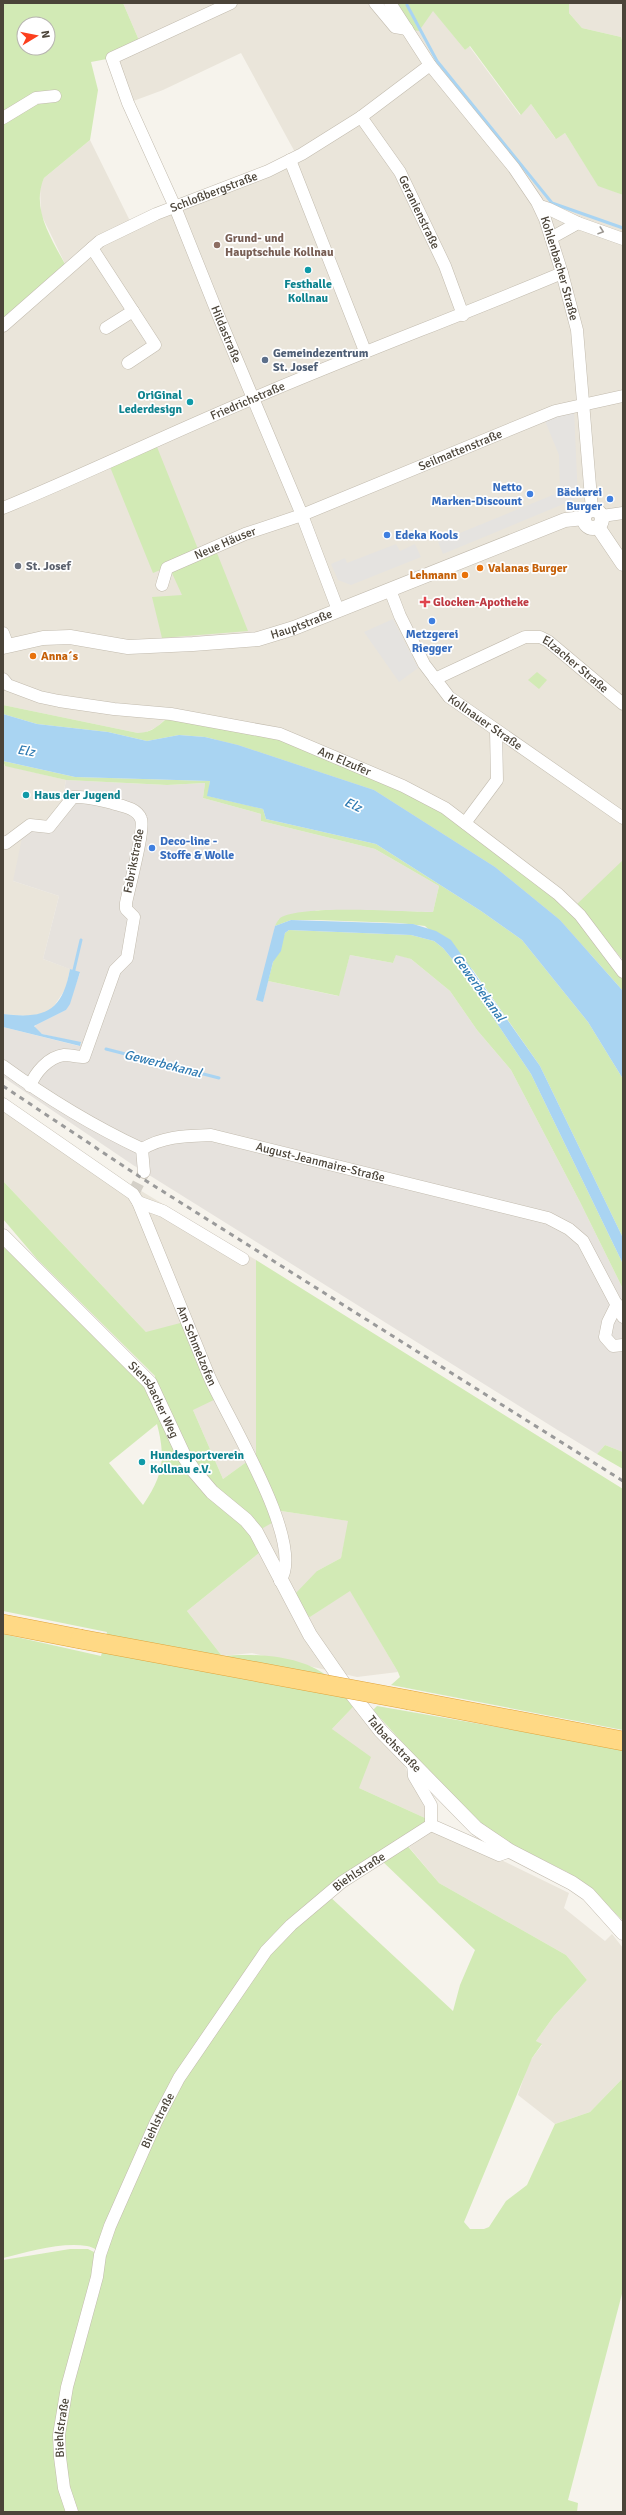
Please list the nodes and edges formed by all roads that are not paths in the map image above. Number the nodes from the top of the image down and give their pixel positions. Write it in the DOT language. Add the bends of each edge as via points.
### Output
graph roads {
  1 [pos="375,3"];
  2 [pos="390,3"];
  3 [pos="223,5"];
  4 [pos="407,29"];
  5 [pos="430,65"];
  6 [pos="55,96"];
  7 [pos="361,117"];
  8 [pos="3,118"];
  9 [pos="290,160"];
  10 [pos="540,206"];
  11 [pos="175,207"];
  12 [pos="578,224"];
  13 [pos="551,238"];
  14 [pos="623,239"];
  15 [pos="92,248"];
  16 [pos="562,273"];
  17 [pos="133,311"];
  18 [pos="463,315"];
  19 [pos="3,326"];
  20 [pos="106,328"];
  21 [pos="365,351"];
  22 [pos="128,363"];
  23 [pos="623,396"];
  24 [pos="253,398"];
  25 [pos="583,404"];
  26 [pos="3,508"];
  27 [pos="623,513"];
  28 [pos="302,515"];
  29 [pos="594,518"];
  30 [pos="623,564"];
  31 [pos="162,585"];
  32 [pos="390,590"];
  33 [pos="338,610"];
  34 [pos="3,632"];
  35 [pos="5,647"];
  36 [pos="3,679"];
  37 [pos="435,679"];
  38 [pos="623,704"];
  39 [pos="496,730"];
  40 [pos="623,818"];
  41 [pos="465,822"];
  42 [pos="3,842"];
  43 [pos="623,972"];
  44 [pos="3,1066"];
  45 [pos="30,1086"];
  46 [pos="3,1104"];
  47 [pos="142,1149"];
  48 [pos="144,1172"];
  49 [pos="138,1202"];
  50 [pos="3,1236"];
  51 [pos="243,1259"];
  52 [pos="617,1304"];
  53 [pos="623,1317"];
  54 [pos="623,1345"];
  55 [pos="280,1581"];
  56 [pos="3,1624"];
  57 [pos="623,1741"];
  58 [pos="413,1764"];
  59 [pos="431,1825"];
  60 [pos="510,1851"];
  61 [pos="623,1933"];
  62 [pos="72,2512"];
  1 -- 4 [label="street" via="395,27"];
  2 -- 4 [label="street, Kohlenbacher Straße"];
  3 -- 11 [label="street, Hildastraße" via="112,58 128,103"];
  4 -- 5 [label="street, Kohlenbacher Straße"];
  5 -- 7 [label="street, Schloßbergstraße"];
  5 -- 10 [label="street, Kohlenbacher Straße" via="514,168"];
  6 -- 8 [label="street" via="36,98"];
  7 -- 9 [label="street, Schloßbergstraße"];
  7 -- 18 [label="street, Geranienstraße" via="400,172 445,266"];
  9 -- 11 [label="street, Schloßbergstraße"];
  9 -- 21 [label="street"];
  10 -- 12 [label="street" via="549,208"];
  10 -- 13 [label="street, Kohlenbacher Straße"];
  11 -- 15 [label="street, Schloßbergstraße" via="112,235"];
  11 -- 24 [label="street, Hildastraße"];
  12 -- 13 [label="street"];
  12 -- 14 [label="street, one-way"];
  13 -- 16 [label="street, Kohlenbacher Straße"];
  15 -- 17 [label="street"];
  15 -- 19 [label="street, Schloßbergstraße"];
  16 -- 18 [label="street, Friedrichstraße"];
  16 -- 25 [label="street, Kohlenbacher Straße" via="577,330"];
  17 -- 20 [label="street"];
  17 -- 22 [label="street" via="155,345"];
  18 -- 21 [label="street, Friedrichstraße"];
  21 -- 24 [label="street, Friedrichstraße"];
  23 -- 25 [label="street, Seilmattenstraße"];
  24 -- 26 [label="street, Friedrichstraße"];
  24 -- 28 [label="street, Hildastraße"];
  25 -- 28 [label="street, Seilmattenstraße" via="555,411"];
  25 -- 29 [label="street, Kohlenbacher Straße"];
  27 -- 29 [label="street"];
  28 -- 31 [label="street, Neue Häuser" via="245,534 167,568"];
  28 -- 33 [label="street, Hildastraße"];
  29 -- 30 [label="street"];
  29 -- 32 [label="street, Hauptstraße" via="565,520"];
  32 -- 33 [label="street, Hauptstraße"];
  32 -- 37 [label="street, Kollnauer Straße" via="424,664"];
  33 -- 35 [label="street, Hauptstraße" via="258,639 128,647 70,637 43,638"];
  34 -- 35 [label="street"];
  36 -- 41 [label="street, Am Elzufer" via="8,685 59,701 114,710 170,714 280,734 403,786 445,808"];
  37 -- 38 [label="street, Elzacher Straße" via="525,637 535,636 548,641"];
  37 -- 39 [label="street, Kollnauer Straße" via="449,696"];
  39 -- 40 [label="street, Kollnauer Straße"];
  39 -- 41 [label="street" via="497,780"];
  41 -- 43 [label="street, Am Elzufer" via="580,915"];
  42 -- 45 [label="street, Fabrikstraße" via="6,843 22,833 30,825 49,827 73,797 84,796 126,807 136,812 141,819 142,831 126,903 126,909 134,917 127,958 115,970 84,1057 64,1055 55,1059 35,1072"];
  44 -- 45 [label="street"];
  45 -- 47 [label="street" via="102,1130"];
  46 -- 49 [label="street, Am Schmelzofen" via="133,1194"];
  47 -- 48 [label="street"];
  47 -- 52 [label="street, August-Jeanmaire-Straße" via="174,1137 211,1135 548,1218 569,1229 583,1241"];
  49 -- 51 [label="street, Am Schmelzofen" via="163,1211"];
  49 -- 55 [label="street, Am Schmelzofen" via="210,1376 264,1486 274,1512 285,1553 286,1573"];
  50 -- 55 [label="street, Siensbacher Weg" via="150,1383 184,1456 212,1492 246,1520 256,1532"];
  52 -- 53 [label="street, August-Jeanmaire-Straße"];
  52 -- 54 [label="street" via="608,1322 605,1337 613,1346"];
  55 -- 58 [label="street, Talbachstraße" via="310,1635 344,1684 380,1730"];
  56 -- 57 [label="highway, bridge"];
  58 -- 59 [label="street" via="414,1776 432,1805"];
  58 -- 60 [label="street, Talbachstraße" via="476,1828"];
  59 -- 60 [label="street" via="500,1856"];
  59 -- 62 [label="street, Biehlstraße" via="342,1882 291,1925 266,1951 179,2078 156,2122 100,2254 97,2277 67,2388 59,2435 64,2488"];
  60 -- 61 [label="street, Talbachstraße" via="583,1891"];
}
